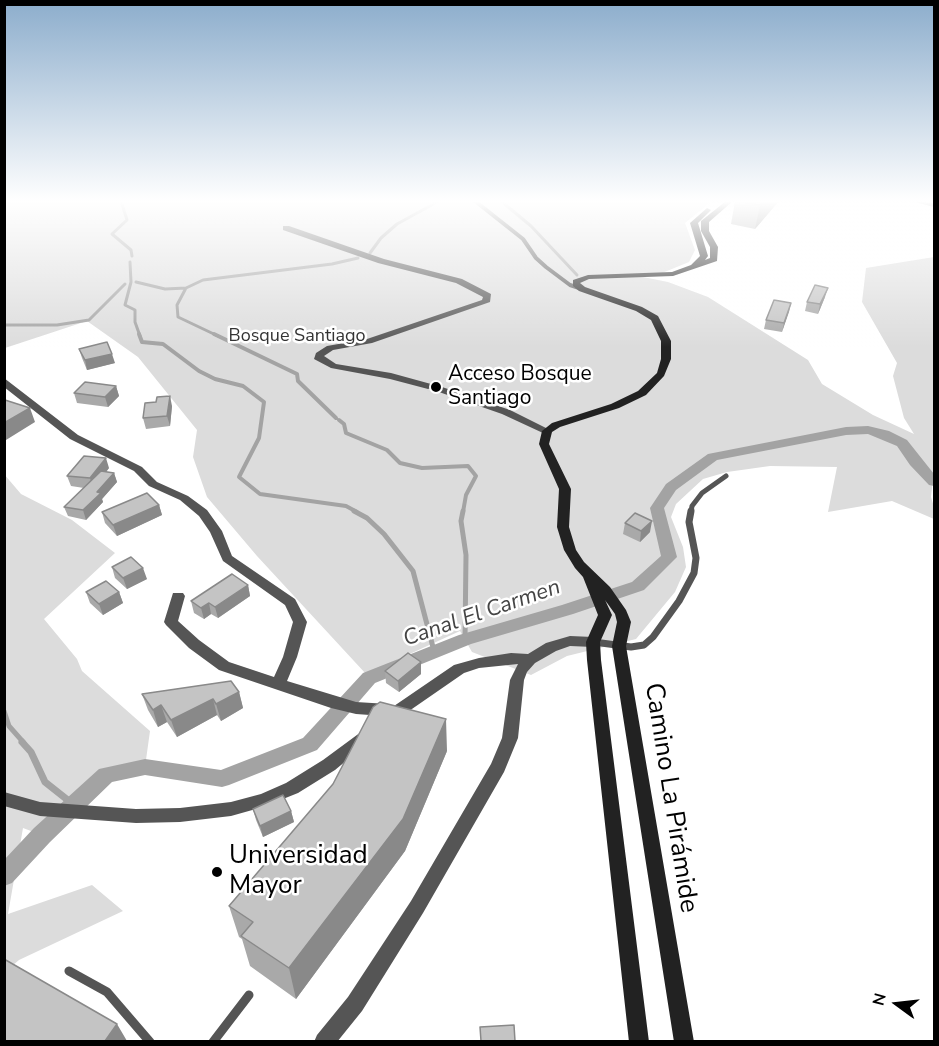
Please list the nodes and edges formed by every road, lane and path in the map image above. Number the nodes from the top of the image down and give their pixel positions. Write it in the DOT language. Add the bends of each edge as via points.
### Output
graph roads {
  1 [pos="349,250"];
  2 [pos="530,250"];
  3 [pos="702,250"];
  4 [pos="714,250"];
  5 [pos="689,269"];
  6 [pos="582,290"];
  7 [pos="4,381"];
  8 [pos="428,386"];
  9 [pos="442,390"];
  10 [pos="547,431"];
  11 [pos="726,476"];
  12 [pos="178,596"];
  13 [pos="613,614"];
  14 [pos="593,642"];
  15 [pos="620,646"];
  16 [pos="530,659"];
  17 [pos="278,685"];
  18 [pos="398,711"];
  19 [pos="4,799"];
  20 [pos="69,971"];
  21 [pos="249,995"];
  22 [pos="150,1041"];
  23 [pos="213,1041"];
  24 [pos="324,1041"];
  25 [pos="639,1041"];
  26 [pos="684,1041"];
  1 -- 8 [label="street" via="459,281 488,296 486,302 369,341 330,348 319,355 319,359 334,366"];
  2 -- 6 [label="lane" via="546,267"];
  3 -- 5 [label="street" via="701,261"];
  4 -- 5 [label="street" via="714,259"];
  5 -- 6 [label="street" via="662,275 588,277 576,282"];
  6 -- 10 [label="street" via="655,318 666,341 665,367 656,381 634,398 561,422"];
  7 -- 17 [label="street" via="74,437 138,469 153,484 184,498 203,513 216,531 227,558 290,602 300,622"];
  9 -- 10 [label="street"];
  10 -- 13 [label="street, Camino La Pirámide" via="546,452 566,496 566,539"];
  11 -- 15 [label="lane" via="702,493 692,506 688,522 696,565 679,601 649,641 637,647"];
  12 -- 17 [label="street" via="171,622 194,644 224,666"];
  13 -- 14 [label="street"];
  13 -- 15 [label="street, Camino La Pirámide" via="624,622"];
  14 -- 15 [label="lane"];
  14 -- 16 [label="street" via="570,641"];
  14 -- 25 [label="street"];
  15 -- 26 [label="street, Camino La Pirámide"];
  16 -- 18 [label="street" via="511,658 459,669"];
  16 -- 24 [label="street" via="517,680 510,738 498,767 392,946 355,1004"];
  17 -- 18 [label="street" via="356,708"];
  18 -- 19 [label="street" via="292,788 231,809 180,815 89,813 40,810"];
  20 -- 22 [label="lane" via="107,992"];
  21 -- 23 [label="lane"];
}
